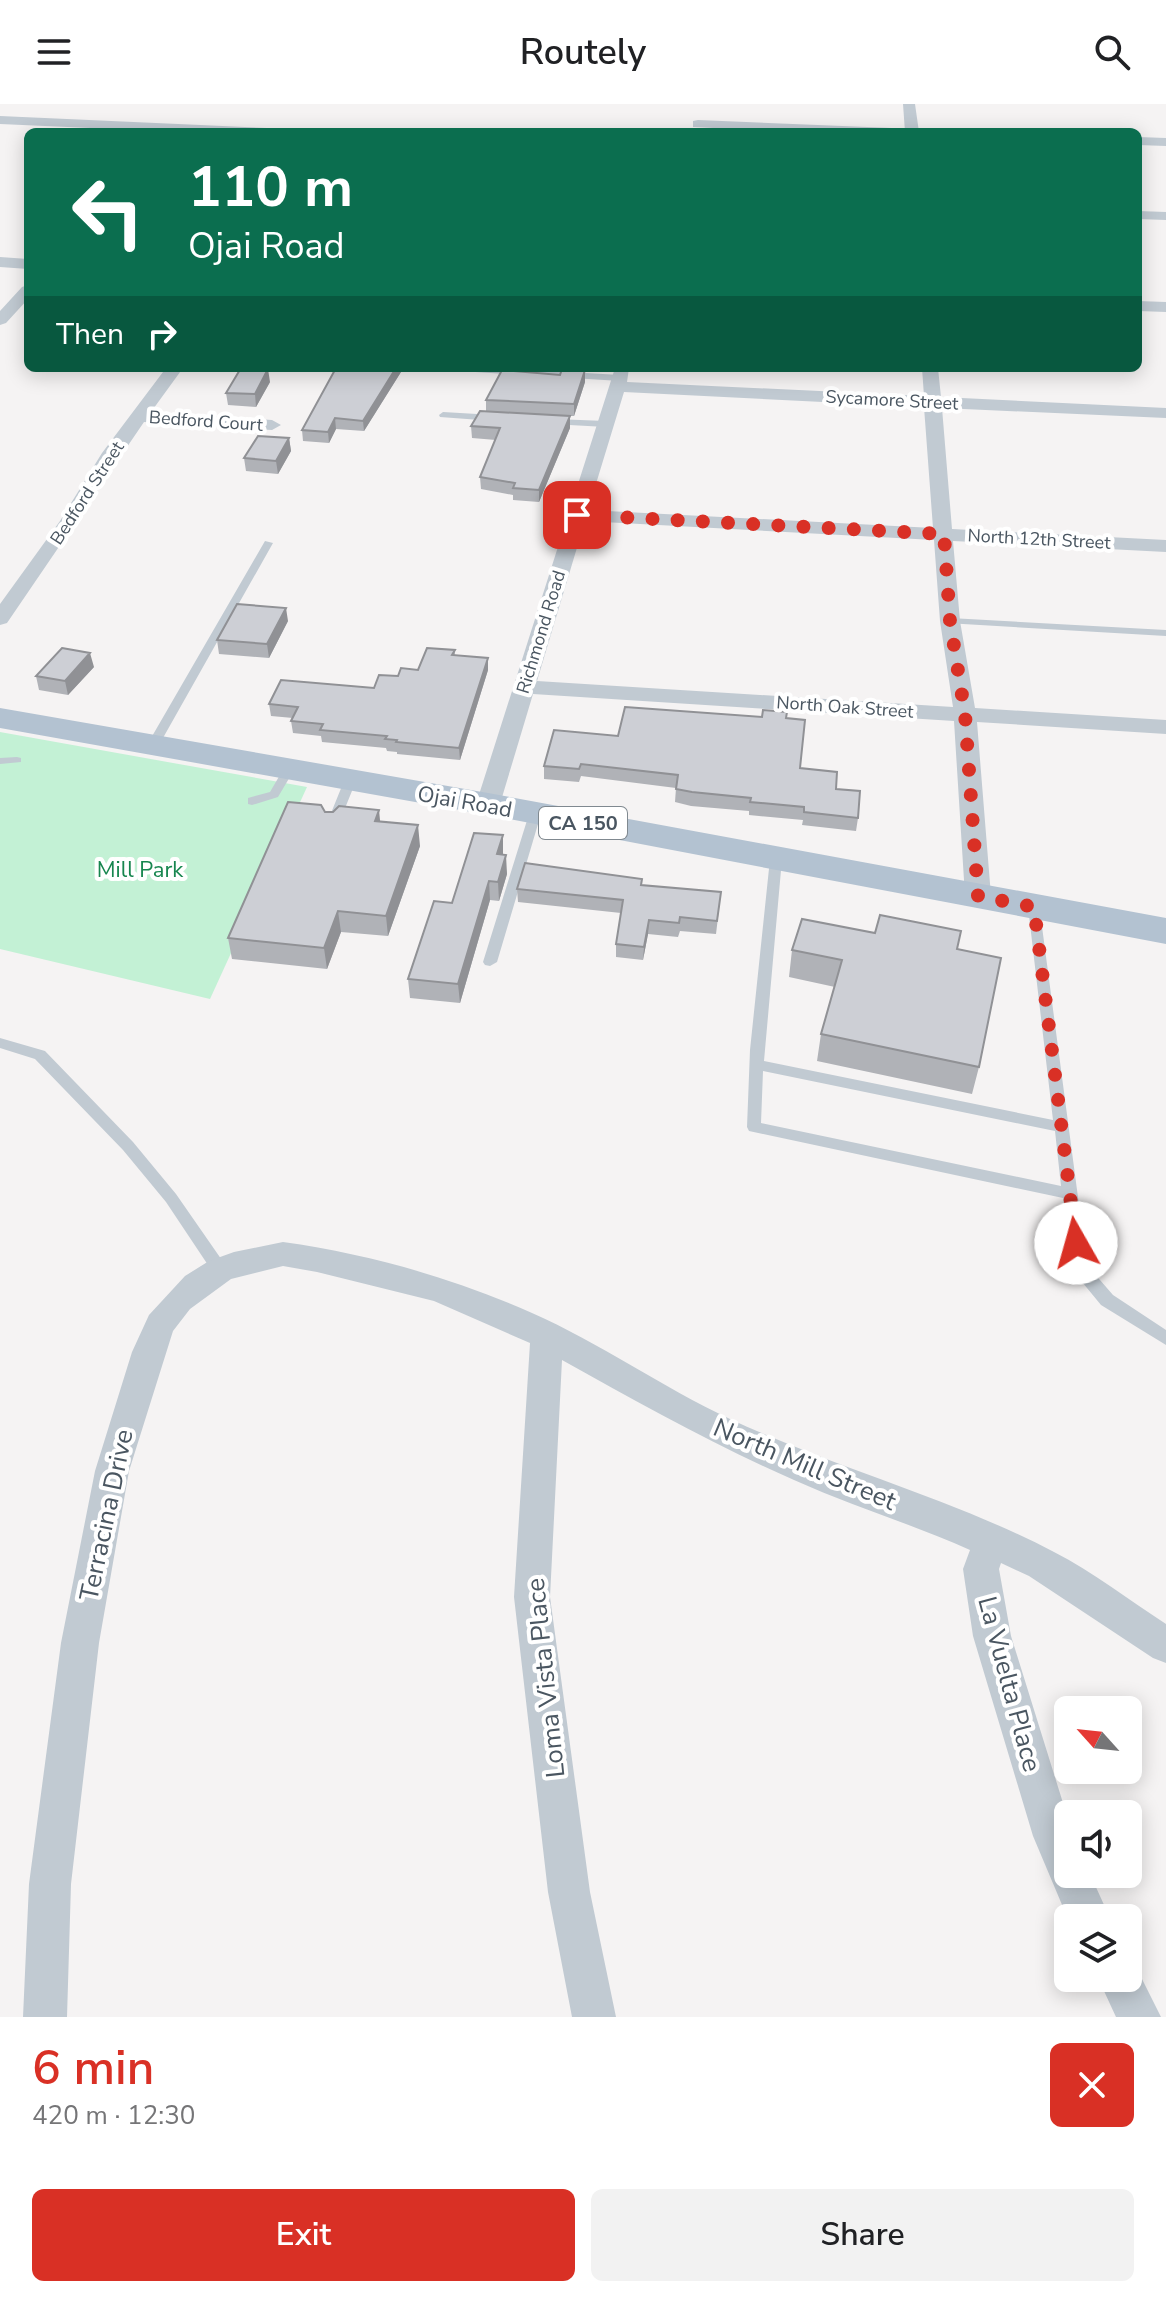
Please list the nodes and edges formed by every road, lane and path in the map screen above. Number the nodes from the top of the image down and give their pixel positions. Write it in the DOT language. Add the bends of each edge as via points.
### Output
graph roads {
  1 [pos="909,104"];
  2 [pos="0,120"];
  3 [pos="698,123"];
  4 [pos="178,128"];
  5 [pos="806,128"];
  6 [pos="912,128"];
  7 [pos="1142,141"];
  8 [pos="1166,142"];
  9 [pos="1142,215"];
  10 [pos="1166,216"];
  11 [pos="0,262"];
  12 [pos="24,264"];
  13 [pos="24,294"];
  14 [pos="1142,306"];
  15 [pos="1166,307"];
  16 [pos="0,320"];
  17 [pos="172,372"];
  18 [pos="524,372"];
  19 [pos="930,372"];
  20 [pos="620,378"];
  21 [pos="933,402"];
  22 [pos="1166,413"];
  23 [pos="443,415"];
  24 [pos="139,416"];
  25 [pos="502,419"];
  26 [pos="546,421"];
  27 [pos="606,424"];
  28 [pos="272,425"];
  29 [pos="577,515"];
  30 [pos="944,534"];
  31 [pos="268,543"];
  32 [pos="1166,546"];
  33 [pos="0,619"];
  34 [pos="950,621"];
  35 [pos="1166,633"];
  36 [pos="525,687"];
  37 [pos="965,714"];
  38 [pos="0,718"];
  39 [pos="1166,727"];
  40 [pos="153,745"];
  41 [pos="17,760"];
  42 [pos="0,761"];
  43 [pos="288,770"];
  44 [pos="350,781"];
  45 [pos="252,801"];
  46 [pos="488,804"];
  47 [pos="535,814"];
  48 [pos="332,827"];
  49 [pos="776,859"];
  50 [pos="978,896"];
  51 [pos="1034,907"];
  52 [pos="1166,931"];
  53 [pos="490,962"];
  54 [pos="0,1043"];
  55 [pos="757,1065"];
  56 [pos="1062,1127"];
  57 [pos="1070,1194"];
  58 [pos="220,1270"];
  59 [pos="439,1289"];
  60 [pos="547,1336"];
  61 [pos="1166,1338"];
  62 [pos="991,1541"];
  63 [pos="1166,1645"];
  64 [pos="1054,1838"];
  65 [pos="1126,1992"];
  66 [pos="45,2017"];
  67 [pos="594,2017"];
  68 [pos="1139,2017"];
  1 -- 6 [label="street"];
  2 -- 4 [label="street"];
  3 -- 5 [label="street"];
  7 -- 8 [label="street"];
  9 -- 10 [label="street"];
  11 -- 12 [label="street"];
  13 -- 16 [label="street"];
  14 -- 15 [label="street"];
  17 -- 24 [label="street, Bedford Street"];
  18 -- 20 [label="lane"];
  19 -- 21 [label="street"];
  20 -- 21 [label="street, Sycamore Street"];
  20 -- 27 [label="street, Richmond Road"];
  21 -- 22 [label="street, Sycamore Street"];
  21 -- 30 [label="street"];
  23 -- 25 [label="lane"];
  24 -- 28 [label="street, Bedford Court"];
  24 -- 33 [label="street, Bedford Street"];
  26 -- 27 [label="lane"];
  27 -- 29 [label="street, Richmond Road"];
  29 -- 30 [label="street, North 12th Street"];
  29 -- 36 [label="street, Richmond Road"];
  30 -- 32 [label="street, North 12th Street"];
  30 -- 34 [label="street"];
  31 -- 40 [label="lane"];
  34 -- 35 [label="lane"];
  34 -- 37 [label="street"];
  36 -- 37 [label="street, North Oak Street"];
  36 -- 46 [label="street, Richmond Road"];
  37 -- 39 [label="street, North Oak Street"];
  37 -- 50 [label="street"];
  38 -- 40 [label="main road, Ojai Road / CA 150"];
  40 -- 43 [label="main road, Ojai Road / CA 150"];
  41 -- 42 [label="lane"];
  43 -- 44 [label="main road, Ojai Road / CA 150"];
  43 -- 45 [label="lane" via="274,794"];
  44 -- 46 [label="main road, Ojai Road / CA 150"];
  44 -- 48 [label="lane"];
  46 -- 47 [label="main road, Ojai Road / CA 150"];
  47 -- 49 [label="main road, Ojai Road / CA 150"];
  47 -- 53 [label="lane"];
  49 -- 50 [label="main road, Ojai Road / CA 150"];
  49 -- 55 [label="lane"];
  50 -- 51 [label="main road, Ojai Road / CA 150"];
  51 -- 52 [label="main road, Ojai Road / CA 150"];
  51 -- 56 [label="lane"];
  54 -- 58 [label="lane" via="40,1055 128,1146"];
  55 -- 56 [label="lane"];
  55 -- 57 [label="lane" via="754,1127"];
  56 -- 57 [label="lane"];
  57 -- 61 [label="lane" via="1079,1267 1107,1300"];
  58 -- 59 [label="street, Terracina Drive" via="283,1254"];
  58 -- 66 [label="street, Terracina Drive" via="187,1293 160,1324 112,1471 80,1643 50,1884"];
  59 -- 60 [label="street, North Mill Street"];
  60 -- 62 [label="street, North Mill Street" via="715,1428"];
  60 -- 67 [label="street, Loma Vista Place" via="532,1597 569,1892"];
  62 -- 63 [label="street, North Mill Street" via="1042,1564"];
  62 -- 64 [label="street, La Vuelta Place" via="981,1569 992,1636"];
  65 -- 68 [label="street"];
}
